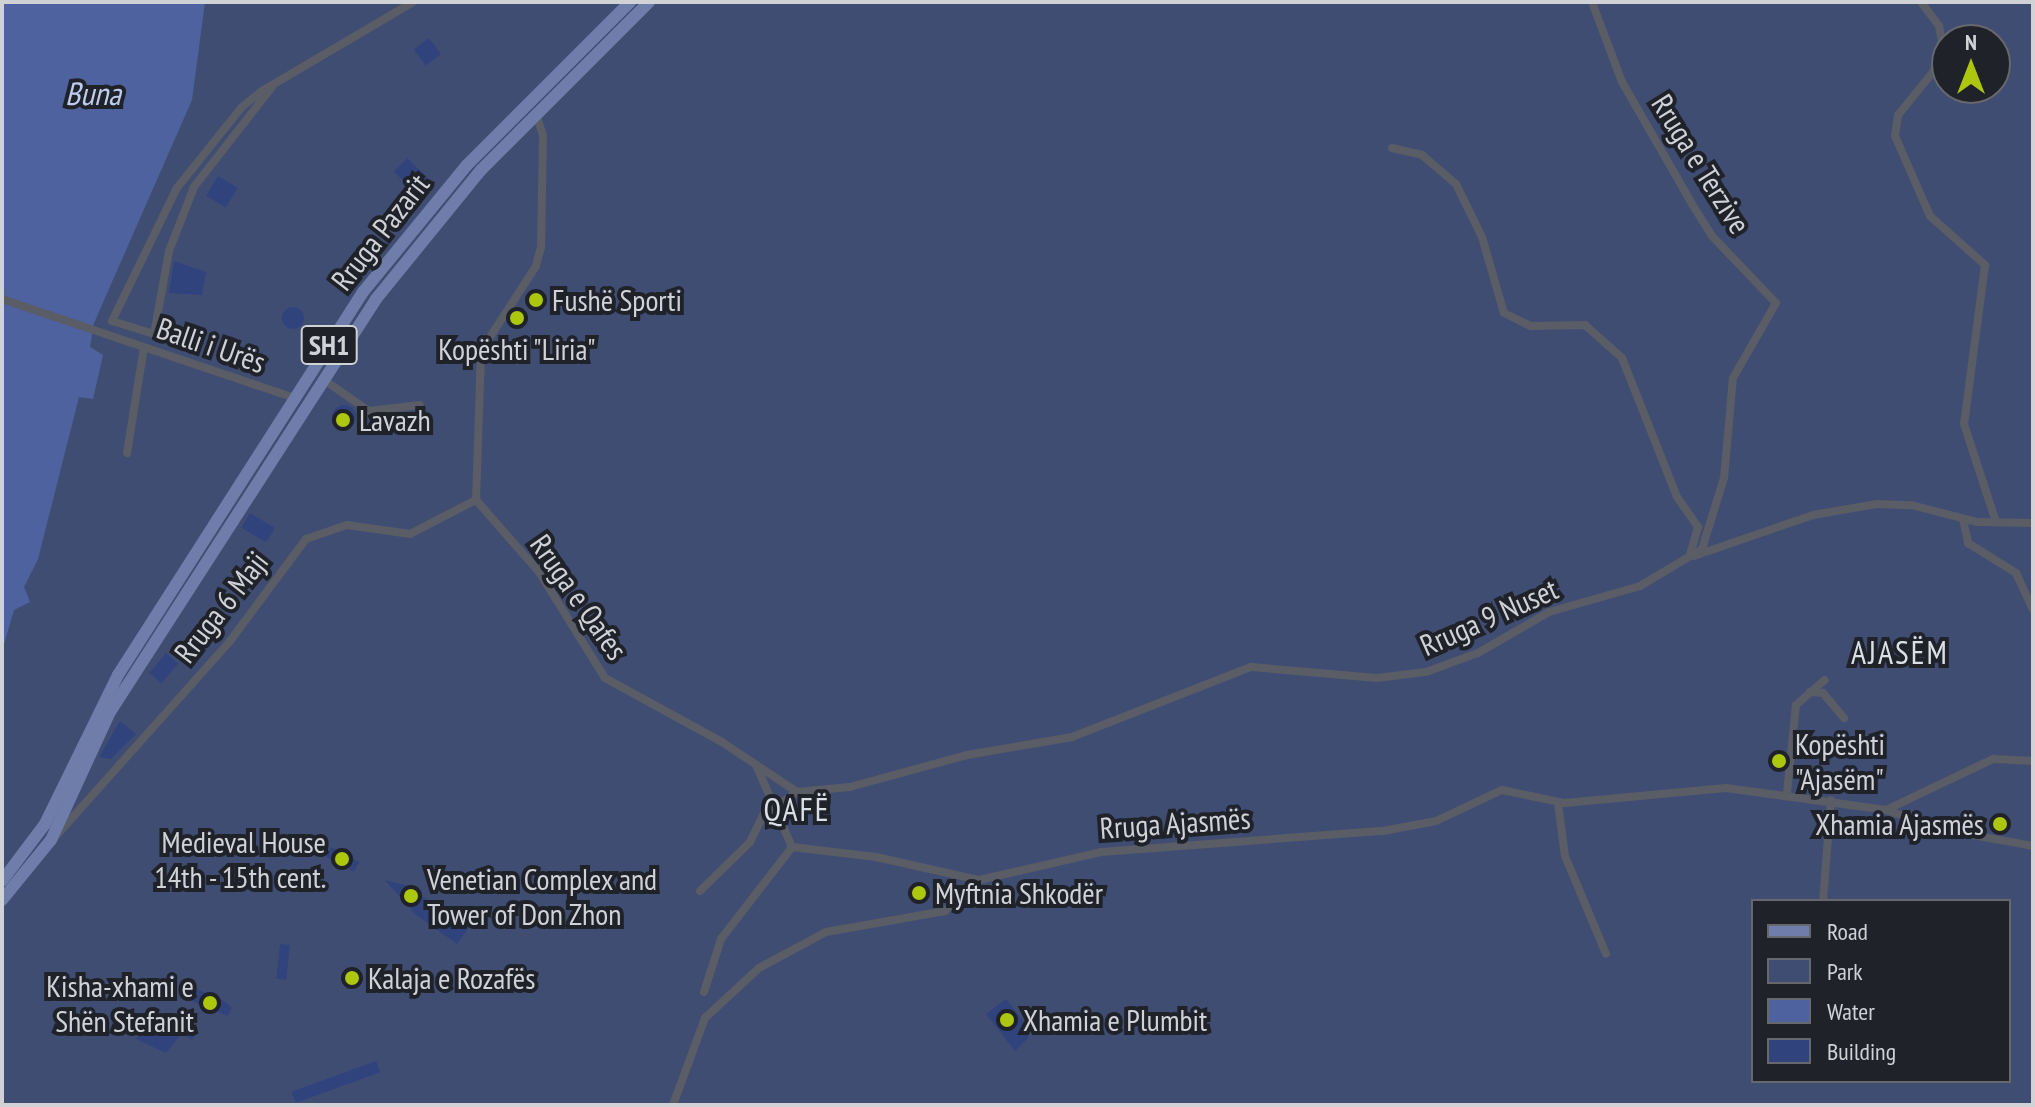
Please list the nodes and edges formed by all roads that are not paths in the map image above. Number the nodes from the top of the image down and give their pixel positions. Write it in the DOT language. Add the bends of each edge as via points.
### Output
graph roads {
  1 [pos="399,2"];
  2 [pos="413,2"];
  3 [pos="630,2"];
  4 [pos="649,2"];
  5 [pos="1592,2"];
  6 [pos="1921,2"];
  7 [pos="386,18"];
  8 [pos="272,87"];
  9 [pos="536,114"];
  10 [pos="1392,148"];
  11 [pos="2,299"];
  12 [pos="144,347"];
  13 [pos="324,380"];
  14 [pos="295,398"];
  15 [pos="420,405"];
  16 [pos="127,453"];
  17 [pos="476,500"];
  18 [pos="1963,519"];
  19 [pos="1995,519"];
  20 [pos="2033,523"];
  21 [pos="1690,556"];
  22 [pos="2033,609"];
  23 [pos="1825,680"];
  24 [pos="1810,692"];
  25 [pos="1844,718"];
  26 [pos="2033,761"];
  27 [pos="756,765"];
  28 [pos="797,792"];
  29 [pos="1787,793"];
  30 [pos="1831,800"];
  31 [pos="1558,803"];
  32 [pos="1886,810"];
  33 [pos="51,840"];
  34 [pos="2033,846"];
  35 [pos="792,847"];
  36 [pos="979,880"];
  37 [pos="2,881"];
  38 [pos="700,891"];
  39 [pos="1823,899"];
  40 [pos="2,900"];
  41 [pos="1606,954"];
  42 [pos="704,992"];
  43 [pos="673,1105"];
  1 -- 7 [label="street"];
  2 -- 7 [label="street"];
  3 -- 14 [label="main road, Rruga Pazarit / SH1" via="477,154 400,242"];
  4 -- 9 [label="main road, Rruga Pazarit / SH1"];
  5 -- 21 [label="street, Rruga e Terzive" via="1622,82 1691,202 1712,236 1776,303 1733,378 1715,514 1702,549"];
  6 -- 19 [label="street" via="1939,26 1943,46 1933,72 1898,115 1895,136 1922,206 1985,265 1964,424"];
  7 -- 8 [label="street"];
  8 -- 8 [label="street" via="242,107 177,188 112,321 154,334 169,251 194,187"];
  9 -- 13 [label="main road, Rruga Pazarit / SH1" via="402,264"];
  9 -- 17 [label="street" via="543,135 541,247 536,266 481,351"];
  10 -- 21 [label="street" via="1422,155 1456,184 1482,237 1504,313 1531,326 1585,325 1622,358 1677,497 1698,527"];
  11 -- 12 [label="street, Balli i Urës"];
  12 -- 14 [label="street, Balli i Urës"];
  12 -- 16 [label="street"];
  13 -- 15 [label="street" via="369,411"];
  13 -- 33 [label="main road, Rruga Pazarit / SH1" via="103,723"];
  14 -- 37 [label="main road, Rruga Pazarit / SH1" via="85,731 45,824"];
  17 -- 27 [label="street, Rruga e Qafes" via="539,572 605,678"];
  17 -- 33 [label="street, Rruga 6 Maji" via="410,534 347,525 306,539 230,641"];
  18 -- 19 [label="street, Rruga 9 Nuset"];
  18 -- 21 [label="street, Rruga 9 Nuset" via="1911,505 1864,506 1813,515"];
  18 -- 22 [label="street" via="1968,543 2016,573"];
  19 -- 20 [label="street, Rruga 9 Nuset"];
  21 -- 28 [label="street, Rruga 9 Nuset" via="1628,591 1549,612 1478,653 1426,672 1377,678 1251,667 1072,737 967,755 859,786"];
  23 -- 24 [label="street"];
  24 -- 25 [label="street" via="1823,693"];
  24 -- 29 [label="street" via="1793,714"];
  26 -- 32 [label="street" via="1993,759"];
  27 -- 28 [label="street, Rruga e Qafes"];
  27 -- 35 [label="street"];
  28 -- 38 [label="street" via="767,811 750,842"];
  29 -- 30 [label="street, Rruga Ajasmës"];
  29 -- 31 [label="street, Rruga Ajasmës" via="1714,789"];
  30 -- 32 [label="street, Rruga Ajasmës"];
  30 -- 39 [label="street"];
  31 -- 36 [label="street, Rruga Ajasmës" via="1502,790 1436,821 1383,831 1101,852"];
  31 -- 41 [label="street" via="1565,856"];
  32 -- 34 [label="street, Rruga Ajasmës" via="1945,830"];
  33 -- 40 [label="main road, SH1"];
  35 -- 36 [label="street, Rruga Ajasmës" via="876,857"];
  35 -- 42 [label="street" via="721,939"];
  36 -- 43 [label="street" via="945,911 826,932 759,968 705,1018"];
}
